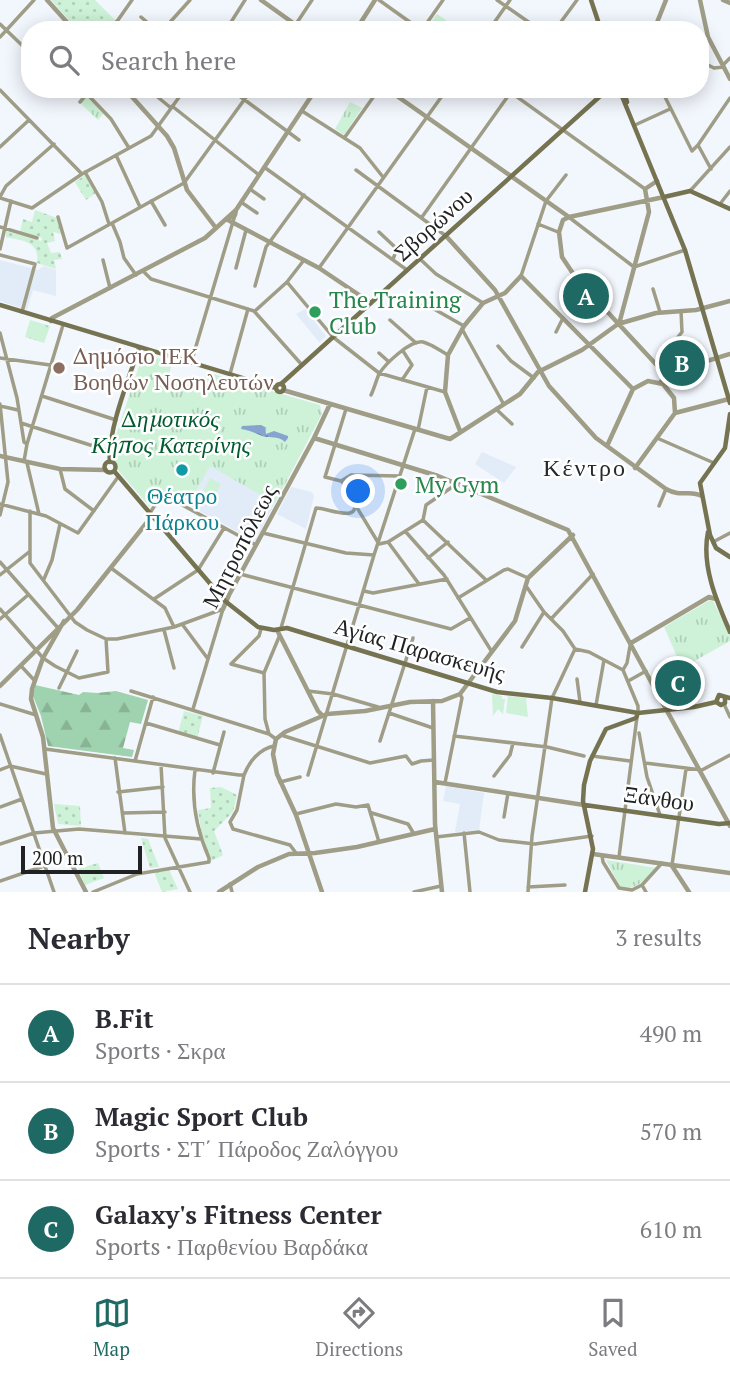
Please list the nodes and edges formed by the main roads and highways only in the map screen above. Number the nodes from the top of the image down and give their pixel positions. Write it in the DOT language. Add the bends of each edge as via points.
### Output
graph roads {
  1 [pos="592,0"];
  2 [pos="598,21"];
  3 [pos="598,98"];
  4 [pos="624,98"];
  5 [pos="664,197"];
  6 [pos="730,209"];
  7 [pos="0,305"];
  8 [pos="139,348"];
  9 [pos="730,400"];
  10 [pos="730,414"];
  11 [pos="110,462"];
  12 [pos="116,474"];
  13 [pos="708,531"];
  14 [pos="705,548"];
  15 [pos="716,548"];
  16 [pos="730,557"];
  17 [pos="730,632"];
  18 [pos="726,700"];
  19 [pos="716,702"];
  20 [pos="637,715"];
  21 [pos="584,805"];
  22 [pos="729,824"];
  23 [pos="585,892"];
  1 -- 2 [label="main road"];
  3 -- 8 [label="main road, Σβορώνου" via="280,387"];
  4 -- 5 [label="main road"];
  5 -- 6 [label="main road" via="690,191"];
  5 -- 9 [label="main road" via="685,250"];
  7 -- 8 [label="main road"];
  8 -- 11 [label="main road" via="116,420"];
  10 -- 13 [label="main road" via="725,447 700,482"];
  11 -- 12 [label="main road" via="115,464"];
  11 -- 12 [label="main road" via="106,470"];
  12 -- 20 [label="main road, Αγίας Παρασκευής" via="225,601 261,629 347,646 497,692 580,702"];
  13 -- 14 [label="main road"];
  13 -- 15 [label="main road"];
  14 -- 15 [label="main road"];
  14 -- 17 [label="main road" via="716,599"];
  15 -- 16 [label="main road"];
  18 -- 19 [label="main road" via="719,705"];
  18 -- 19 [label="main road" via="719,695"];
  19 -- 20 [label="main road"];
  20 -- 21 [label="main road" via="606,729 586,773"];
  21 -- 22 [label="main road, Ξάνθου"];
  21 -- 23 [label="main road" via="593,854"];
}
